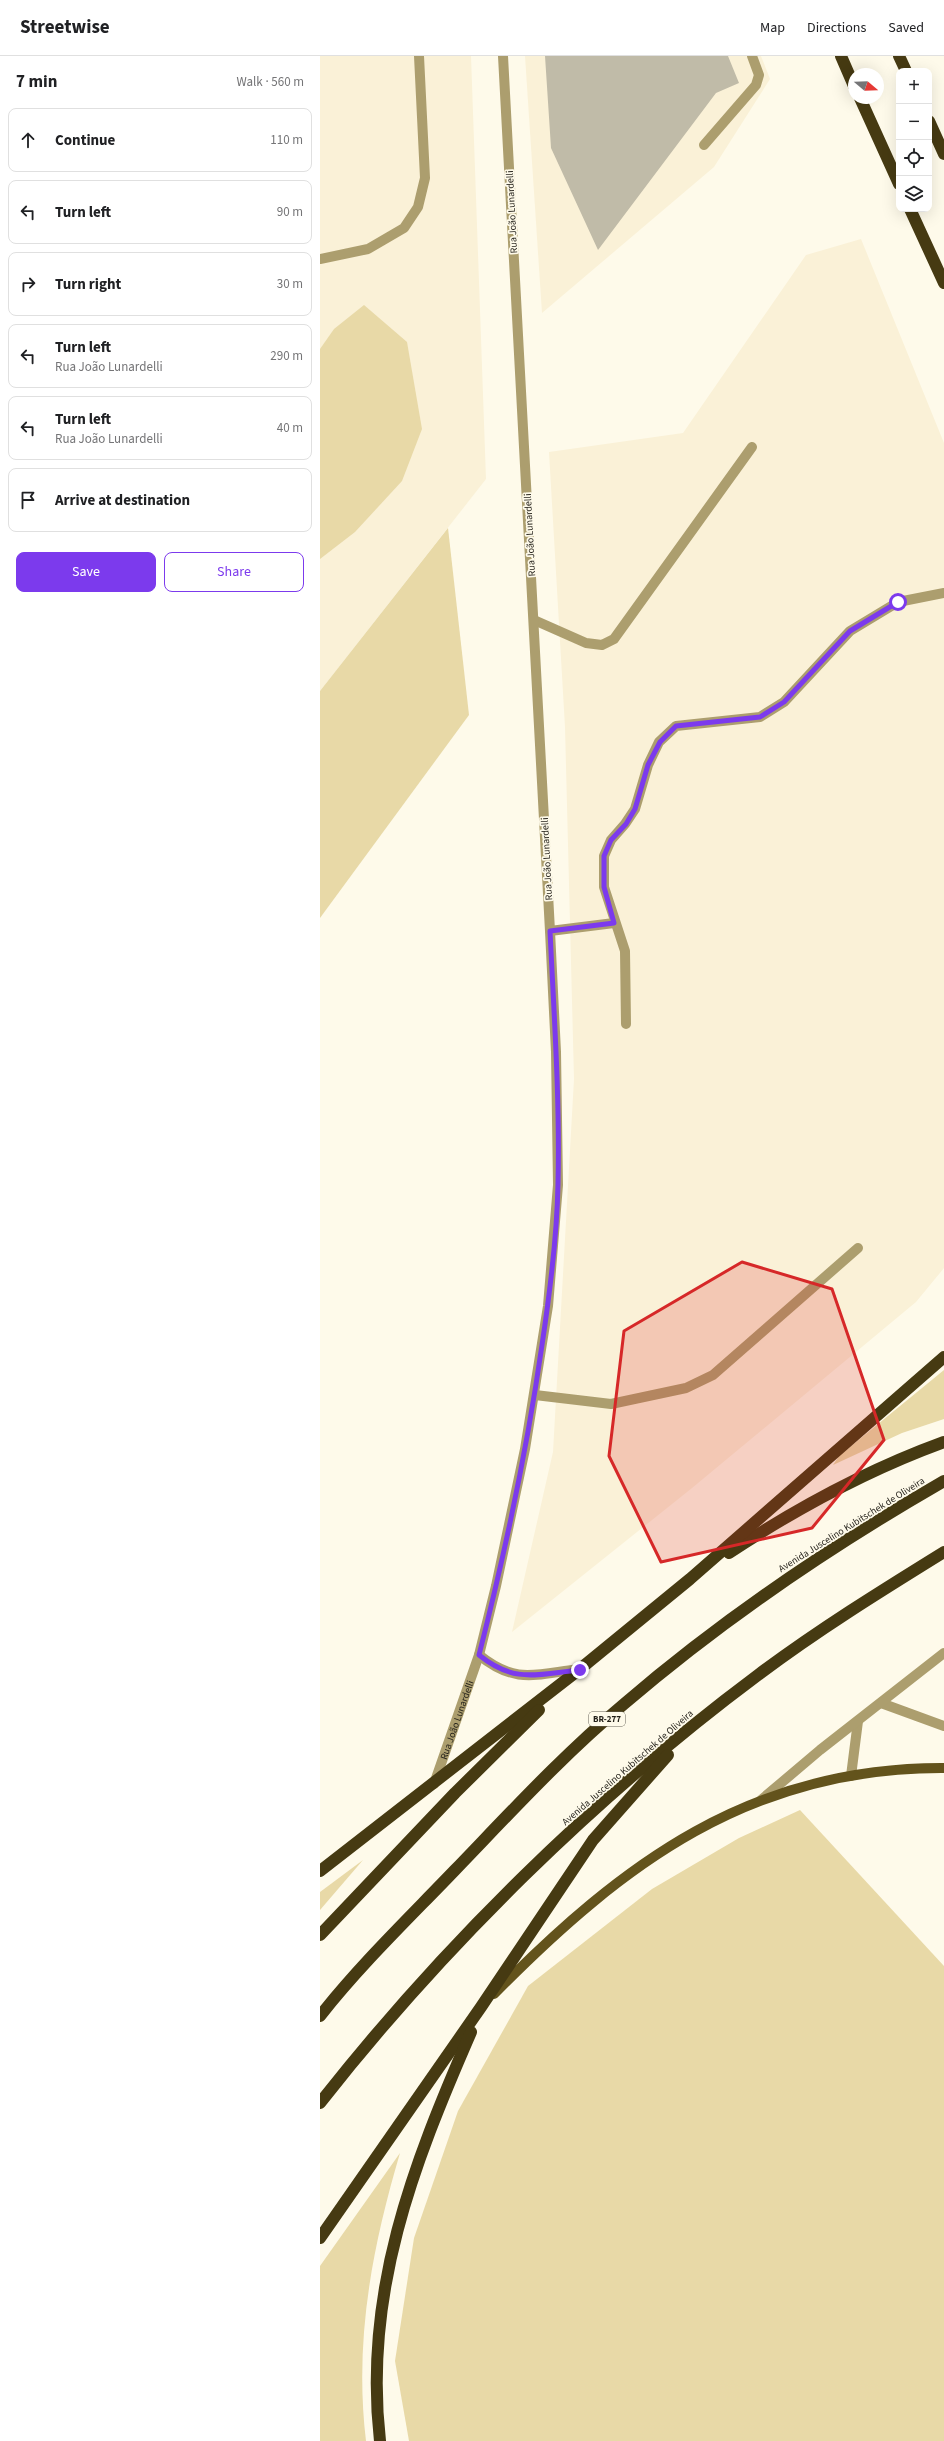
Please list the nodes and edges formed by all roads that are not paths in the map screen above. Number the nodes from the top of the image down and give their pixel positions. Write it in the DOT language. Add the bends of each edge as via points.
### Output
graph roads {
  1 [pos="419,56"];
  2 [pos="503,56"];
  3 [pos="752,56"];
  4 [pos="840,56"];
  5 [pos="899,56"];
  6 [pos="905,68"];
  7 [pos="848,73"];
  8 [pos="863,104"];
  9 [pos="932,128"];
  10 [pos="704,145"];
  11 [pos="944,154"];
  12 [pos="896,177"];
  13 [pos="911,212"];
  14 [pos="320,259"];
  15 [pos="944,283"];
  16 [pos="752,447"];
  17 [pos="944,593"];
  18 [pos="534,620"];
  19 [pos="614,923"];
  20 [pos="550,931"];
  21 [pos="626,1024"];
  22 [pos="858,1248"];
  23 [pos="944,1357"];
  24 [pos="535,1395"];
  25 [pos="944,1442"];
  26 [pos="944,1482"];
  27 [pos="944,1552"];
  28 [pos="690,1579"];
  29 [pos="944,1653"];
  30 [pos="479,1655"];
  31 [pos="580,1670"];
  32 [pos="881,1703"];
  33 [pos="702,1718"];
  34 [pos="858,1721"];
  35 [pos="944,1726"];
  36 [pos="944,1768"];
  37 [pos="851,1776"];
  38 [pos="434,1784"];
  39 [pos="761,1800"];
  40 [pos="320,1871"];
  41 [pos="320,1935"];
  42 [pos="481,2007"];
  43 [pos="320,2016"];
  44 [pos="320,2103"];
  45 [pos="320,2238"];
  46 [pos="380,2441"];
  1 -- 14 [label="street" via="425,178 418,207 404,228 368,249"];
  2 -- 18 [label="street, Rua João Lunardelli"];
  3 -- 10 [label="street" via="759,75 756,86"];
  4 -- 7 [label="highway"];
  5 -- 6 [label="highway"];
  8 -- 12 [label="highway"];
  9 -- 11 [label="highway"];
  13 -- 15 [label="highway"];
  16 -- 18 [label="street" via="614,639 602,645 586,643"];
  17 -- 19 [label="street" via="898,602 850,631 784,702 760,717 676,726 660,742 648,765 635,809 626,824 611,840 604,856 604,887"];
  18 -- 20 [label="street, Rua João Lunardelli"];
  19 -- 20 [label="street"];
  19 -- 21 [label="street" via="625,951"];
  20 -- 24 [label="street, Rua João Lunardelli" via="558,1185 552,1267"];
  22 -- 24 [label="street" via="713,1375 686,1388 611,1404"];
  23 -- 28 [label="highway"];
  24 -- 30 [label="street, Rua João Lunardelli" via="512,1517"];
  25 -- 28 [label="highway" via="846,1483 783,1518"];
  26 -- 43 [label="highway, Avenida Juscelino Kubitschek de Oliveira / BR-277" via="852,1536 780,1583 622,1705 526,1797 388,1939"];
  27 -- 33 [label="highway, Avenida Juscelino Kubitschek de Oliveira" via="826,1626"];
  28 -- 31 [label="highway"];
  29 -- 32 [label="street"];
  30 -- 31 [label="street" via="494,1667 520,1676"];
  30 -- 38 [label="street, Rua João Lunardelli"];
  31 -- 38 [label="highway"];
  31 -- 41 [label="highway" via="456,1793"];
  32 -- 34 [label="street"];
  32 -- 35 [label="street"];
  33 -- 42 [label="highway" via="597,1834"];
  33 -- 44 [label="highway, Avenida Juscelino Kubitschek de Oliveira" via="610,1796 494,1908 375,2034"];
  34 -- 37 [label="street"];
  34 -- 39 [label="street"];
  36 -- 37 [label="main road"];
  37 -- 39 [label="main road" via="812,1784"];
  38 -- 40 [label="highway"];
  39 -- 42 [label="main road" via="695,1831 618,1881 541,1947"];
  42 -- 45 [label="highway"];
  42 -- 46 [label="highway" via="419,2155 391,2254 376,2362"];
}
